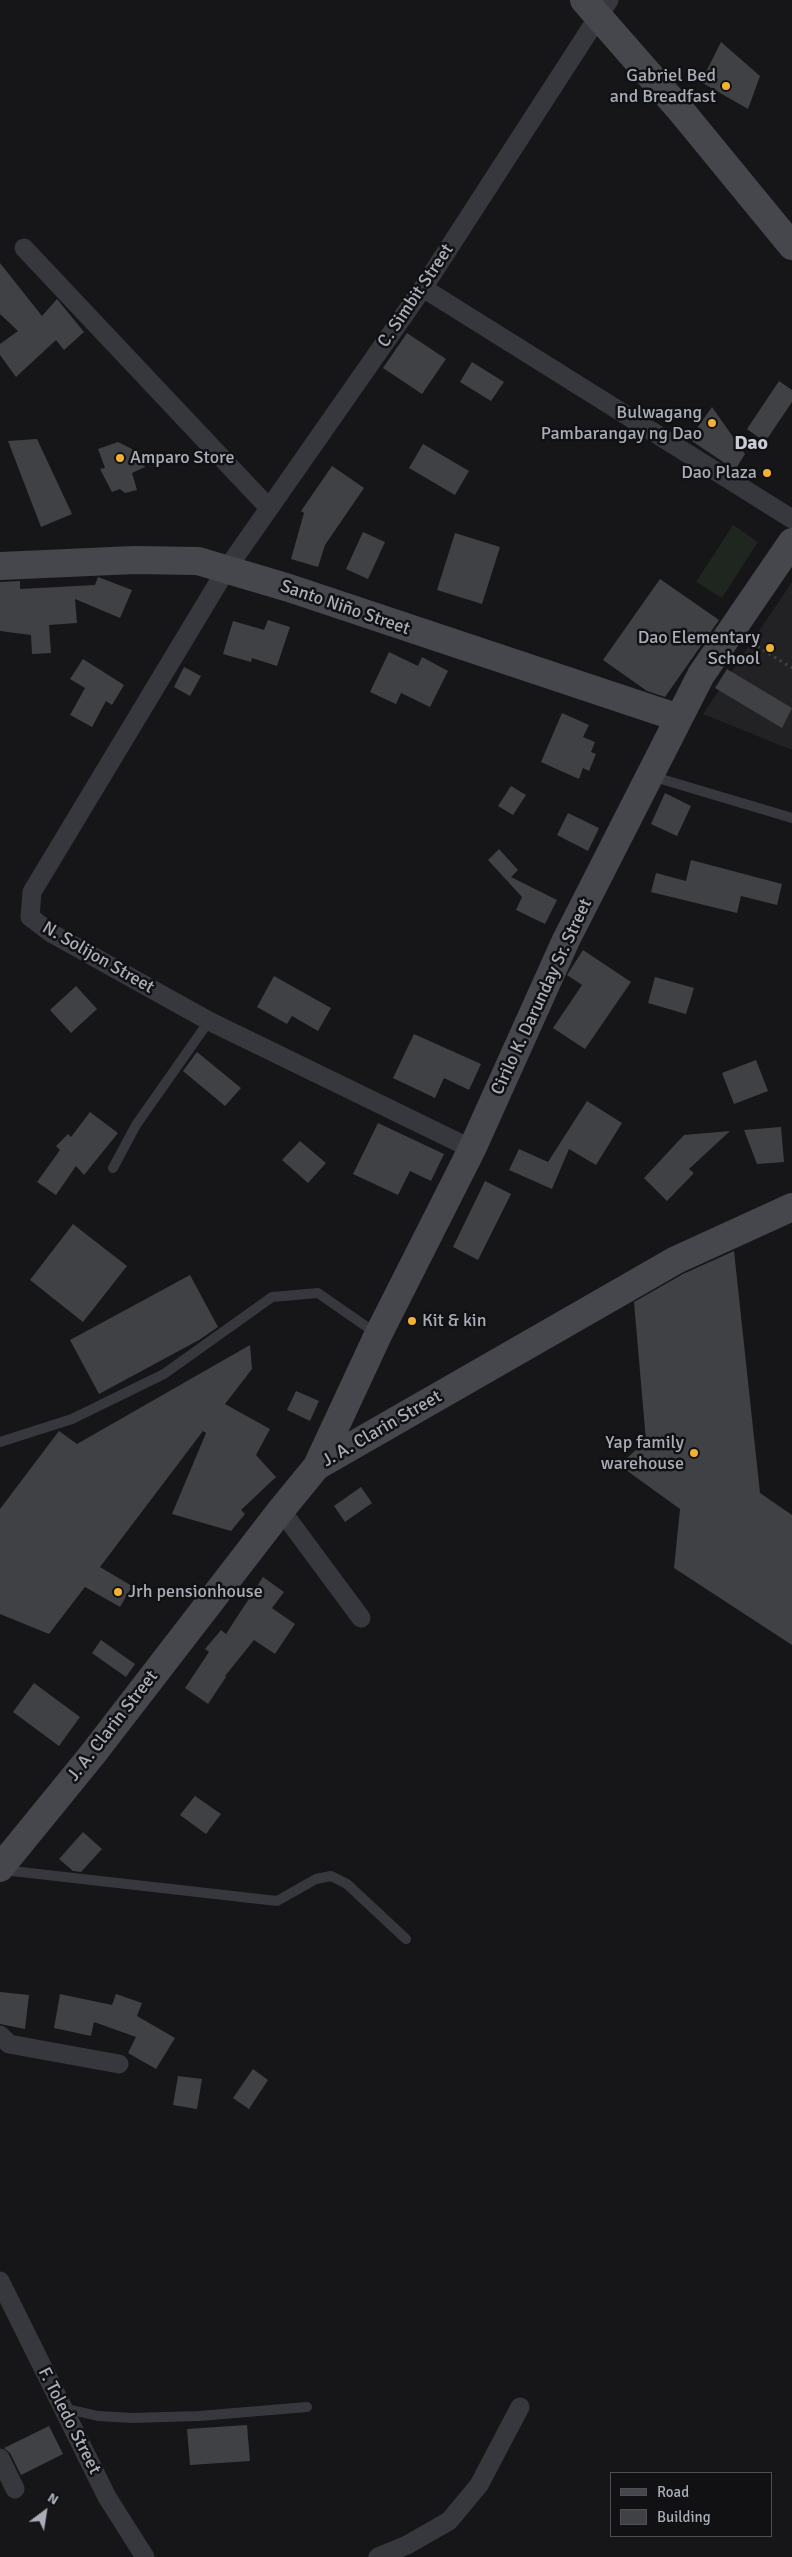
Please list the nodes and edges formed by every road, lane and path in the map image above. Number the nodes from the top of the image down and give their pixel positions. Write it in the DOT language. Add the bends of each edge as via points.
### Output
graph roads {
  1 [pos="598,6"];
  2 [pos="792,246"];
  3 [pos="24,248"];
  4 [pos="423,288"];
  5 [pos="269,508"];
  6 [pos="792,519"];
  7 [pos="792,542"];
  8 [pos="0,566"];
  9 [pos="226,570"];
  10 [pos="732,630"];
  11 [pos="792,668"];
  12 [pos="679,718"];
  13 [pos="650,776"];
  14 [pos="792,818"];
  15 [pos="208,1022"];
  16 [pos="472,1150"];
  17 [pos="113,1168"];
  18 [pos="792,1207"];
  19 [pos="378,1335"];
  20 [pos="0,1442"];
  21 [pos="317,1466"];
  22 [pos="281,1510"];
  23 [pos="361,1618"];
  24 [pos="0,1869"];
  25 [pos="406,1939"];
  26 [pos="0,2035"];
  27 [pos="119,2064"];
  28 [pos="0,2281"];
  29 [pos="307,2407"];
  30 [pos="520,2407"];
  31 [pos="63,2408"];
  32 [pos="0,2458"];
  33 [pos="14,2489"];
  34 [pos="145,2557"];
  35 [pos="378,2557"];
  1 -- 2 [label="main road"];
  1 -- 4 [label="street, C. Simbit Street"];
  3 -- 5 [label="street"];
  4 -- 5 [label="street, C. Simbit Street"];
  4 -- 6 [label="street"];
  5 -- 9 [label="street, C. Simbit Street"];
  7 -- 10 [label="main road, Cirilo K. Darunday Sr. Street"];
  8 -- 9 [label="main road, Santo Niño Street" via="143,560 198,561"];
  9 -- 12 [label="main road, Santo Niño Street"];
  9 -- 15 [label="street, N. Solijon Street" via="32,892 30,917 52,933"];
  10 -- 11 [label="path"];
  10 -- 12 [label="main road, Cirilo K. Darunday Sr. Street" via="701,675"];
  12 -- 13 [label="main road, Cirilo K. Darunday Sr. Street"];
  13 -- 14 [label="lane"];
  13 -- 16 [label="main road, Cirilo K. Darunday Sr. Street" via="566,940"];
  15 -- 16 [label="street, N. Solijon Street"];
  15 -- 17 [label="lane" via="136,1126"];
  16 -- 19 [label="main road, Cirilo K. Darunday Sr. Street"];
  18 -- 21 [label="main road, J. A. Clarin Street" via="676,1260"];
  19 -- 20 [label="lane" via="318,1293 272,1297 164,1374 72,1420"];
  19 -- 21 [label="main road, Cirilo K. Darunday Sr. Street"];
  21 -- 22 [label="main road, J. A. Clarin Street"];
  22 -- 23 [label="street"];
  22 -- 24 [label="main road, J. A. Clarin Street"];
  24 -- 25 [label="lane" via="277,1902 316,1879 331,1876 347,1884"];
  26 -- 27 [label="street" via="9,2044"];
  28 -- 31 [label="street, F. Toledo Street"];
  29 -- 31 [label="lane" via="132,2418 98,2416"];
  30 -- 35 [label="street" via="479,2485 449,2521"];
  31 -- 34 [label="street, F. Toledo Street" via="107,2497"];
  32 -- 33 [label="street"];
}
